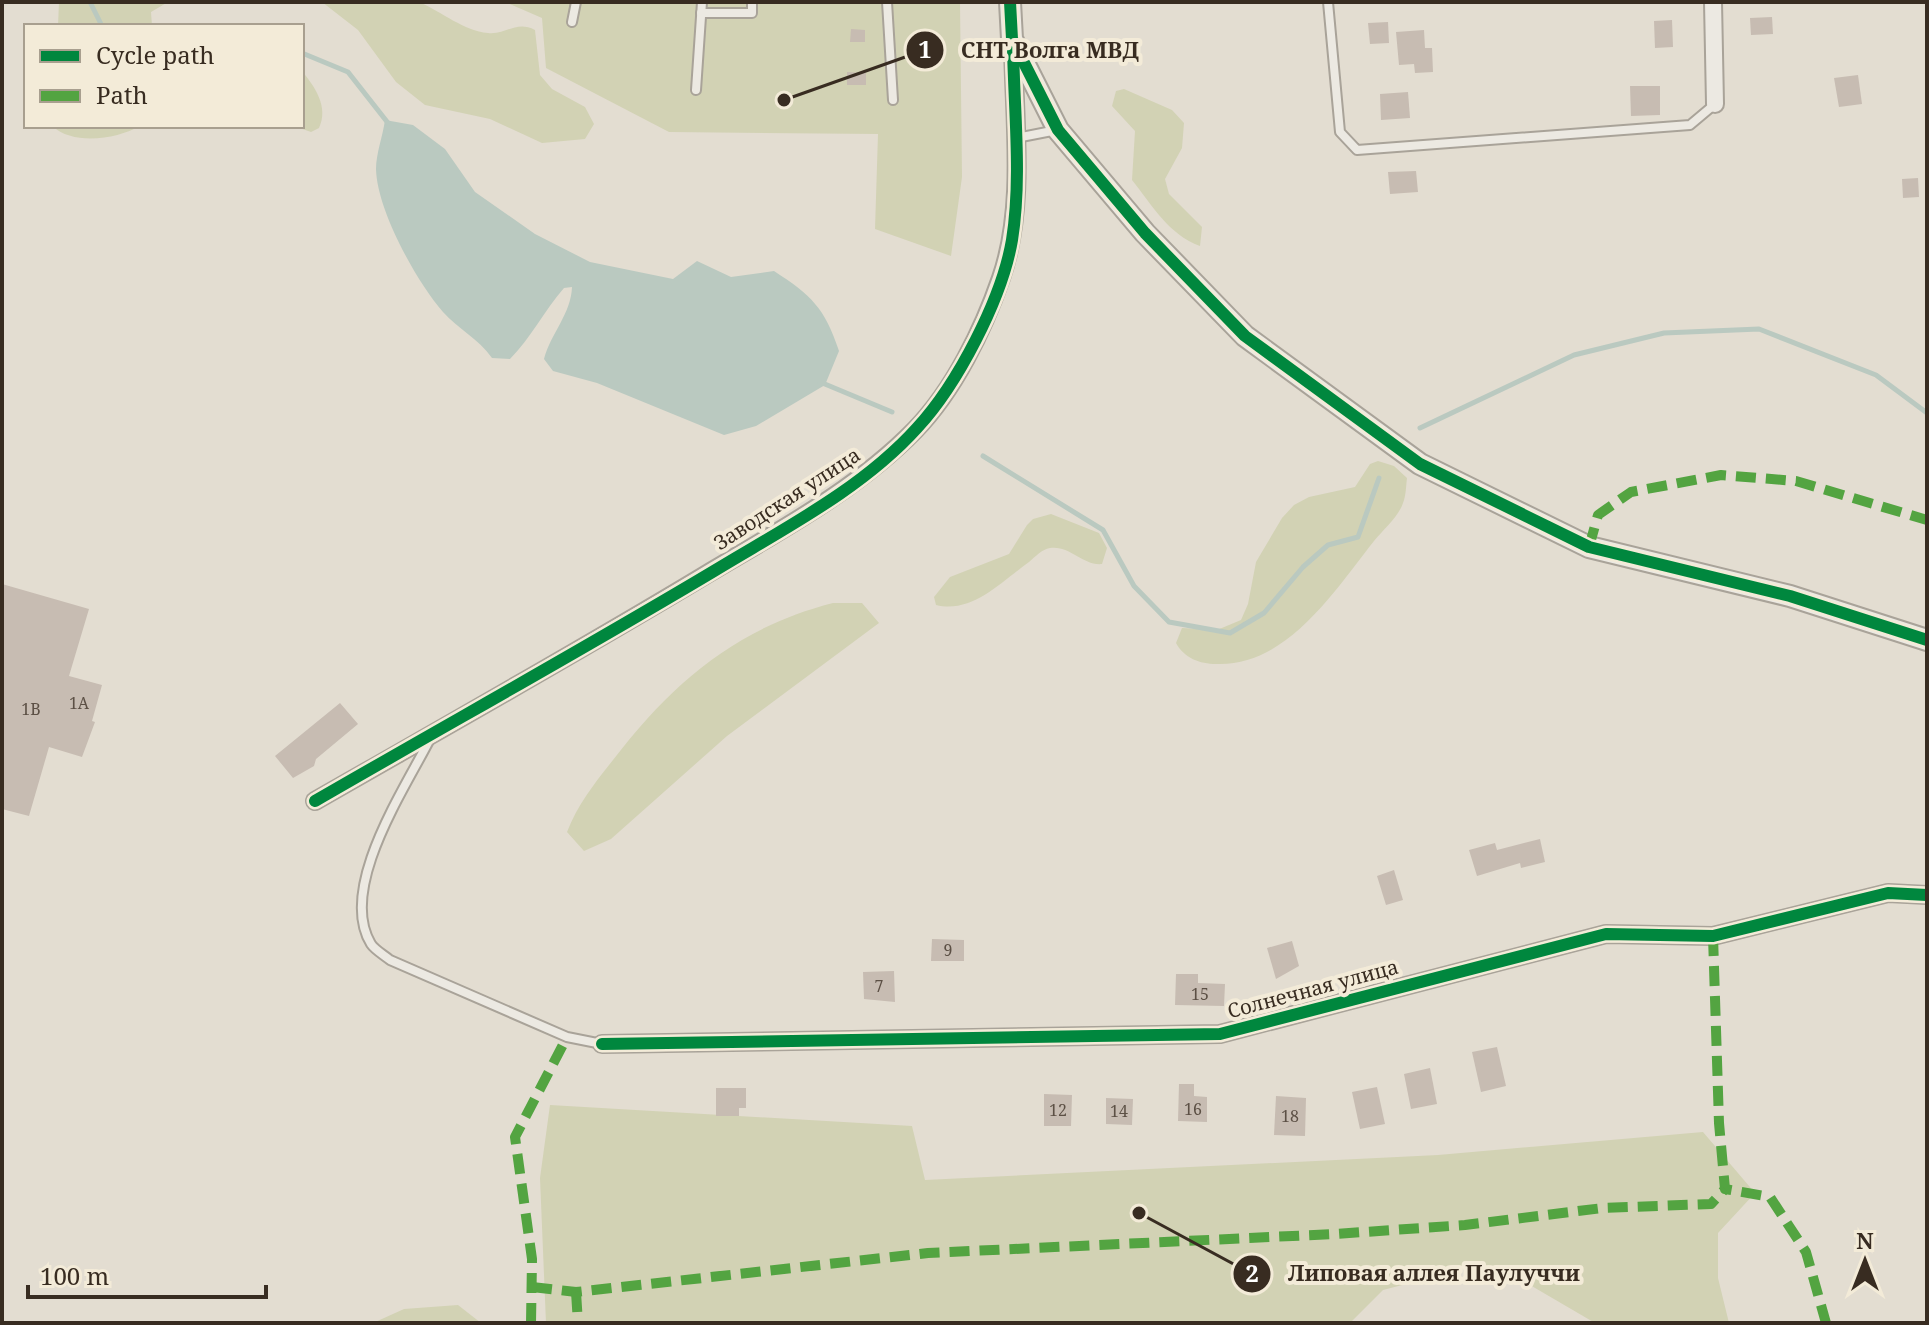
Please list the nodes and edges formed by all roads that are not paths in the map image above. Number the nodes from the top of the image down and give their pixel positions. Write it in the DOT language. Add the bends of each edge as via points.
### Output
graph roads {
  1 [pos="576,2"];
  2 [pos="702,2"];
  3 [pos="752,2"];
  4 [pos="887,2"];
  5 [pos="1010,2"];
  6 [pos="1328,2"];
  7 [pos="1713,2"];
  8 [pos="701,13"];
  9 [pos="572,22"];
  10 [pos="1012,39"];
  11 [pos="696,90"];
  12 [pos="893,100"];
  13 [pos="1715,104"];
  14 [pos="1058,130"];
  15 [pos="1015,139"];
  16 [pos="1927,640"];
  17 [pos="433,733"];
  18 [pos="315,801"];
  19 [pos="1927,895"];
  20 [pos="602,1044"];
  1 -- 9 [label="lane"];
  2 -- 8 [label="lane"];
  3 -- 8 [label="lane" via="752,13"];
  4 -- 12 [label="lane"];
  5 -- 10 [label="street"];
  6 -- 13 [label="lane" via="1340,132 1357,150 1690,125"];
  7 -- 13 [label="street"];
  8 -- 11 [label="lane"];
  10 -- 14 [label="street"];
  10 -- 15 [label="street, Заводская улица"];
  14 -- 15 [label="lane"];
  14 -- 16 [label="street" via="1145,233 1245,336 1420,464 1589,547 1790,596"];
  15 -- 17 [label="street, Заводская улица" via="1012,241 1001,278 962,363 917,429 801,518"];
  17 -- 18 [label="street, Заводская улица"];
  17 -- 20 [label="lane" via="370,857 363,897 372,945 390,960 567,1037"];
  19 -- 20 [label="street, Солнечная улица" via="1888,893 1713,936 1606,934 1220,1034"];
}
